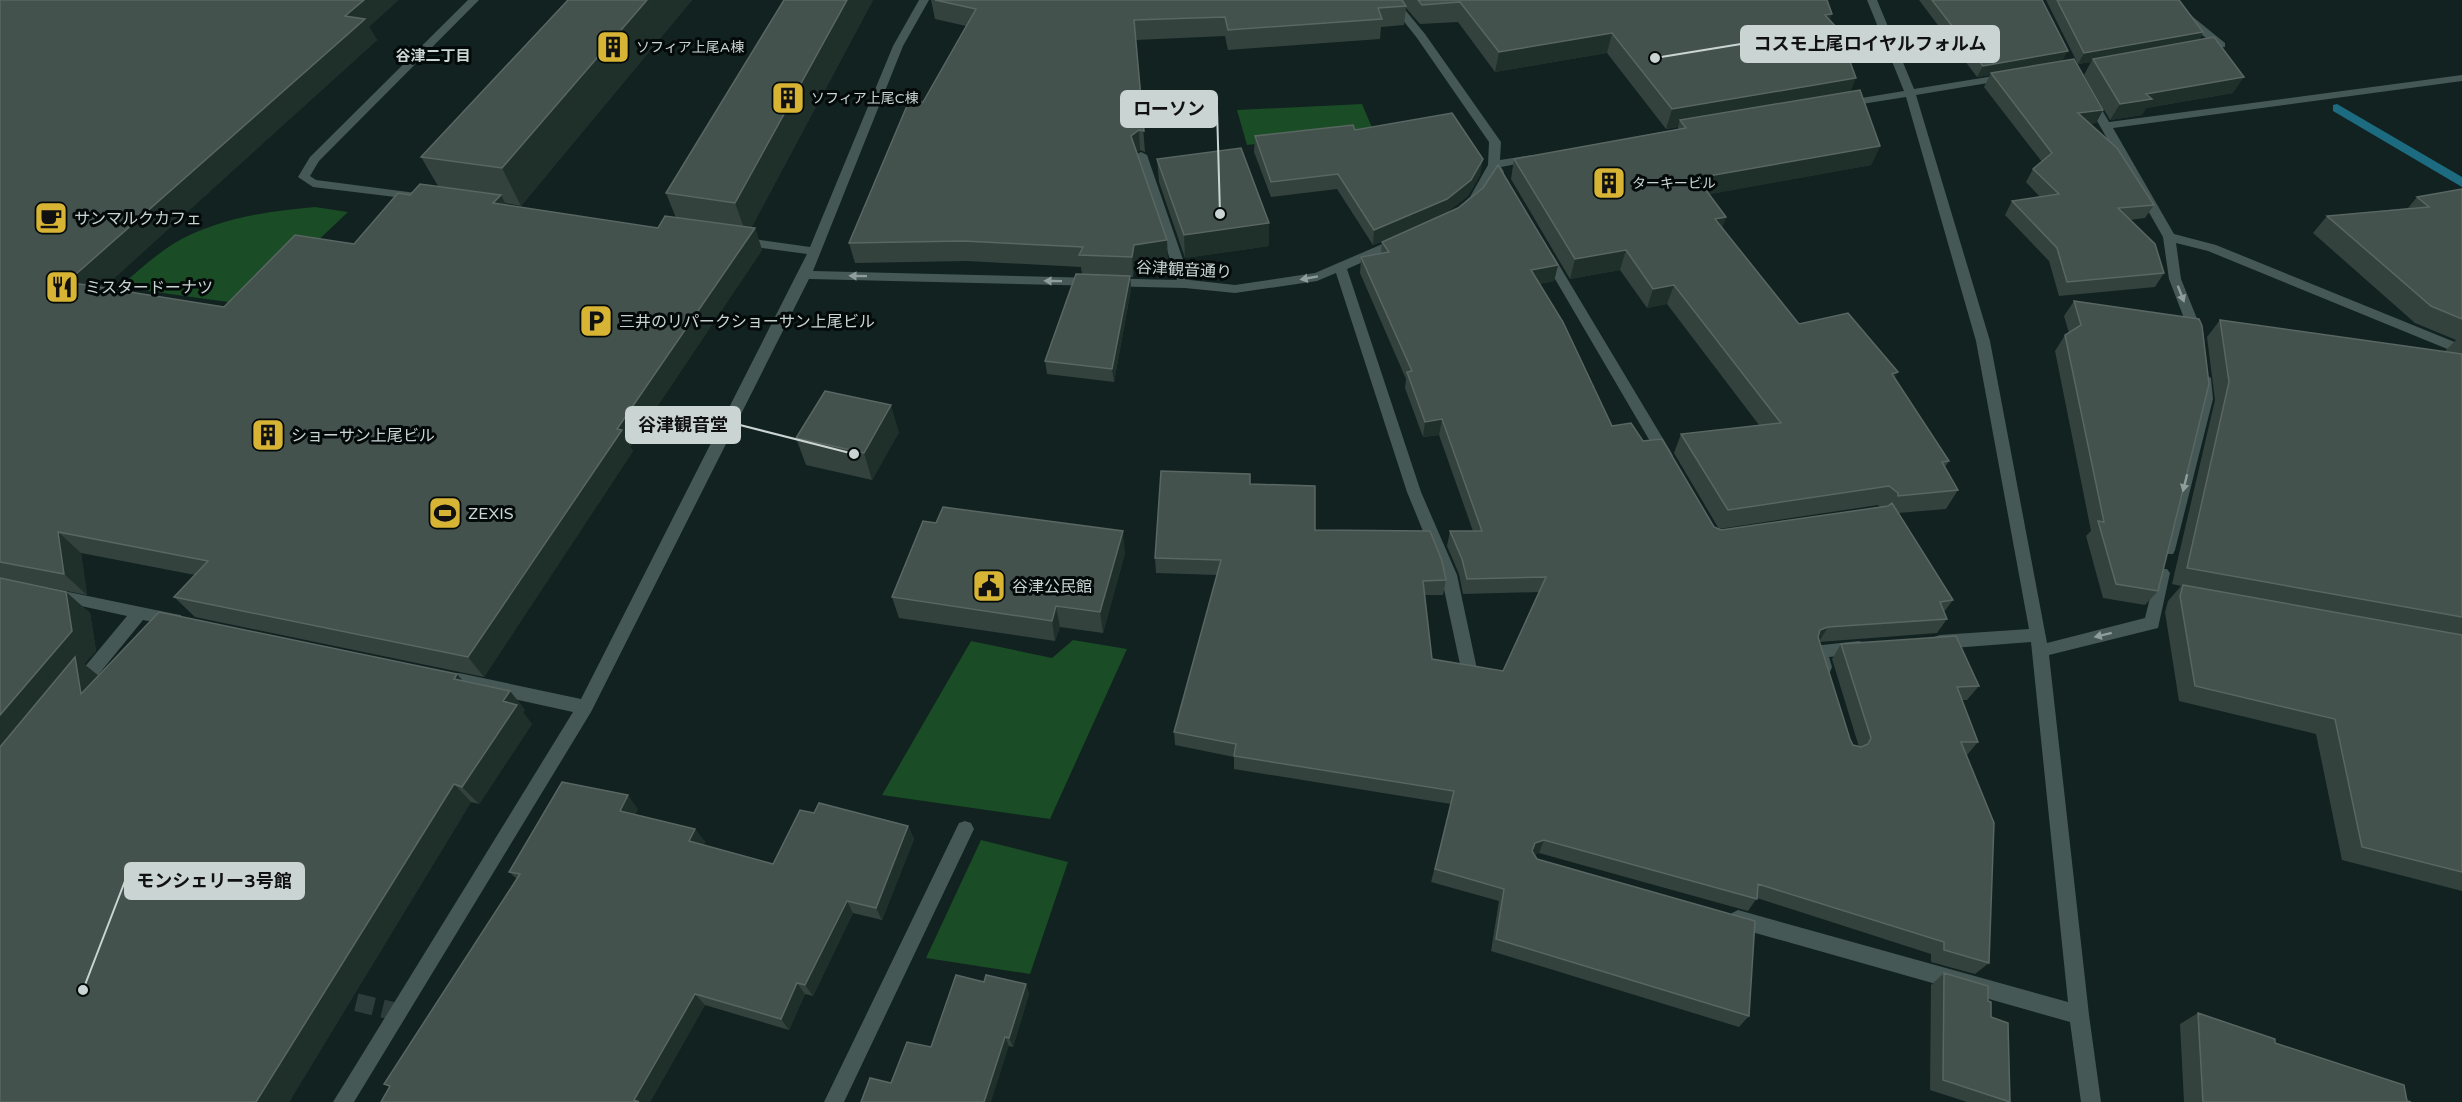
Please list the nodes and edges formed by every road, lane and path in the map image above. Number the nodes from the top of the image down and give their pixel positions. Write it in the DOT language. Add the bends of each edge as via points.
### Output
graph roads {
  1 [pos="474,0"];
  2 [pos="924,0"];
  3 [pos="1392,0"];
  4 [pos="1872,0"];
  5 [pos="2171,0"];
  6 [pos="2187,51"];
  7 [pos="2014,76"];
  8 [pos="2462,78"];
  9 [pos="2085,89"];
  10 [pos="1910,93"];
  11 [pos="1829,107"];
  12 [pos="2106,126"];
  13 [pos="1141,155"];
  14 [pos="1551,155"];
  15 [pos="1494,165"];
  16 [pos="1506,185"];
  17 [pos="430,199"];
  18 [pos="1458,212"];
  19 [pos="2169,237"];
  20 [pos="1406,239"];
  21 [pos="732,240"];
  22 [pos="1541,245"];
  23 [pos="814,251"];
  24 [pos="1341,268"];
  25 [pos="805,275"];
  26 [pos="1185,284"];
  27 [pos="2462,350"];
  28 [pos="1672,467"];
  29 [pos="35,592"];
  30 [pos="140,612"];
  31 [pos="187,622"];
  32 [pos="2040,643"];
  33 [pos="1923,644"];
  34 [pos="1877,647"];
  35 [pos="1469,669"];
  36 [pos="445,677"];
  37 [pos="1829,685"];
  38 [pos="66,702"];
  39 [pos="585,707"];
  40 [pos="965,829"];
  41 [pos="1722,915"];
  42 [pos="2079,1015"];
  43 [pos="343,1102"];
  44 [pos="834,1102"];
  45 [pos="2091,1102"];
  1 -- 17 [label="street" via="314,159 304,177 313,183"];
  2 -- 23 [label="street" via="898,46"];
  3 -- 15 [label="street" via="1495,142"];
  4 -- 10 [label="street"];
  5 -- 6 [label="street" via="2222,45"];
  7 -- 10 [label="street"];
  8 -- 12 [label="street"];
  9 -- 12 [label="street"];
  10 -- 11 [label="street"];
  10 -- 32 [label="street" via="1983,341"];
  12 -- 19 [label="street"];
  13 -- 26 [label="street"];
  14 -- 15 [label="street"];
  15 -- 16 [label="street"];
  15 -- 18 [label="street" via="1474,199"];
  19 -- 27 [label="street" via="2212,248"];
  19 -- 32 [label="street, one-way" via="2175,279 2199,341 2206,399 2164,591 2152,623"];
  20 -- 24 [label="street, 谷津観音通り"];
  21 -- 23 [label="street"];
  22 -- 28 [label="street"];
  23 -- 25 [label="street"];
  24 -- 26 [label="street, 谷津観音通り, one-way" via="1317,277 1235,289"];
  24 -- 35 [label="street" via="1414,492 1449,574"];
  26 -- 25 [label="street, 谷津観音通り, one-way"];
  25 -- 39 [label="street"];
  29 -- 30 [label="street"];
  30 -- 31 [label="street"];
  30 -- 38 [label="street"];
  32 -- 33 [label="street"];
  32 -- 42 [label="street"];
  34 -- 37 [label="street" via="1819,651"];
  36 -- 39 [label="street"];
  39 -- 43 [label="street"];
  40 -- 44 [label="street"];
  41 -- 42 [label="street"];
  42 -- 45 [label="street"];
}
